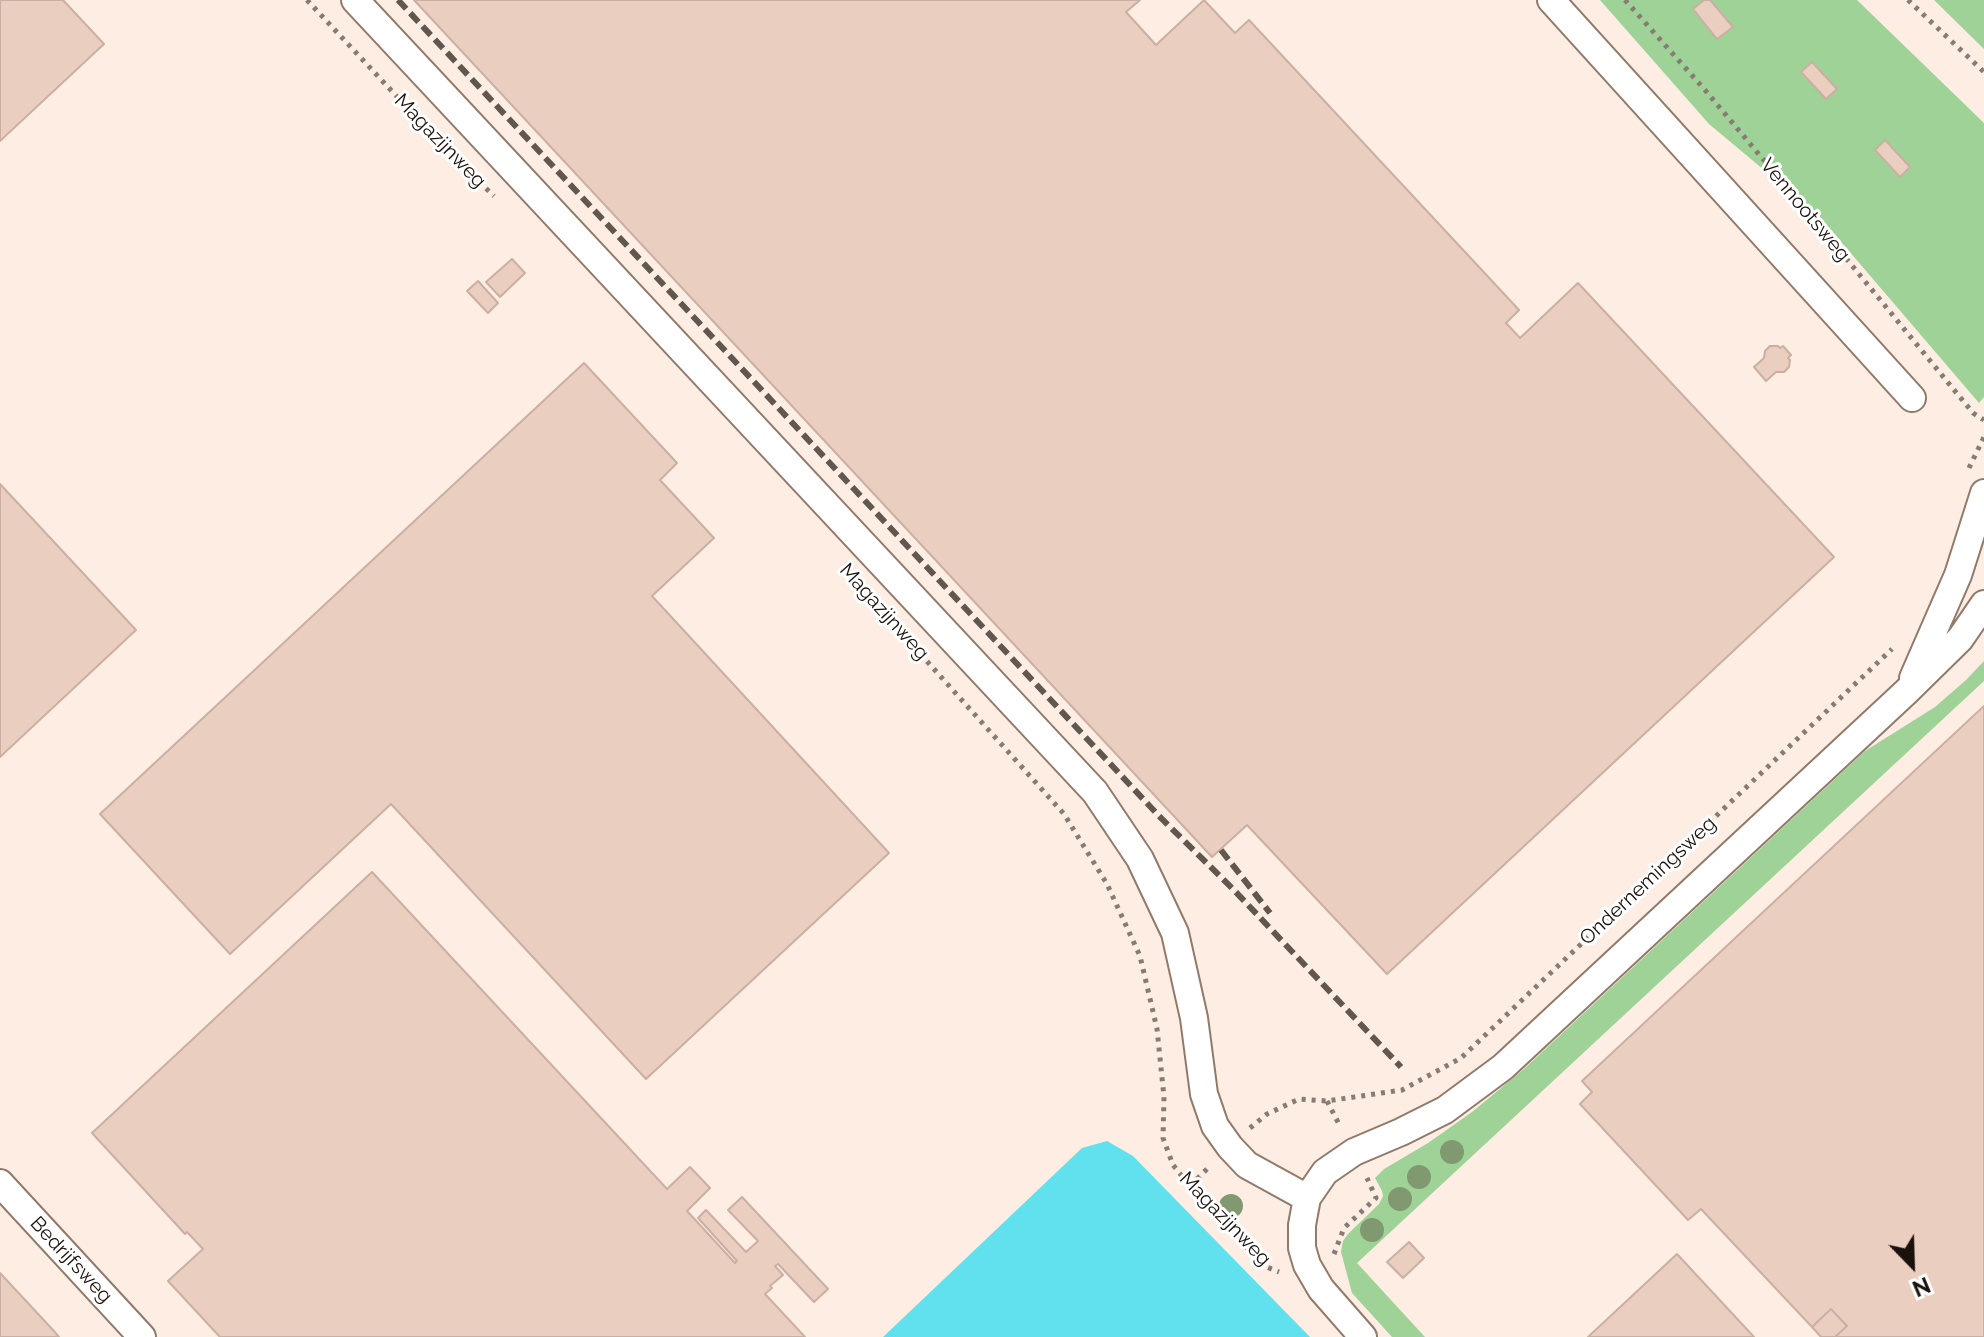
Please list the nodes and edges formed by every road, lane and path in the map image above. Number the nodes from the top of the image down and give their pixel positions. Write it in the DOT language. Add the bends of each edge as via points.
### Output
graph roads {
  1 [pos="307,0"];
  2 [pos="355,0"];
  3 [pos="1551,0"];
  4 [pos="1625,0"];
  5 [pos="1908,0"];
  6 [pos="1984,72"];
  7 [pos="500,202"];
  8 [pos="1912,398"];
  9 [pos="1984,420"];
  10 [pos="1984,437"];
  11 [pos="1974,486"];
  12 [pos="1984,604"];
  13 [pos="907,638"];
  14 [pos="1900,638"];
  15 [pos="1906,692"];
  16 [pos="1230,1147"];
  17 [pos="0,1183"];
  18 [pos="1190,1186"];
  19 [pos="1307,1198"];
  20 [pos="1321,1289"];
  21 [pos="142,1337"];
  22 [pos="1363,1337"];
  1 -- 7 [label="path, Magazijnweg"];
  2 -- 16 [label="street, Magazijnweg" via="1095,792 1140,859 1175,933 1204,1094 1215,1126"];
  3 -- 8 [label="street"];
  4 -- 9 [label="path, Vennootsweg"];
  5 -- 6 [label="path"];
  10 -- 11 [label="path"];
  11 -- 15 [label="street, Ondernemingsweg" via="1958,575"];
  12 -- 15 [label="street, Ondernemingsweg" via="1960,639"];
  13 -- 18 [label="path, Magazijnweg" via="1064,814 1107,884 1140,956 1157,1029 1163,1138 1173,1165"];
  14 -- 16 [label="path, Ondernemingsweg" via="1461,1058 1402,1090 1327,1101 1299,1099 1267,1114"];
  15 -- 19 [label="street, Ondernemingsweg" via="1503,1067 1445,1110 1354,1152 1325,1172"];
  16 -- 18 [label="path, Ondernemingsweg"];
  16 -- 19 [label="street, Magazijnweg" via="1247,1165"];
  17 -- 21 [label="street, Bedrijfsweg"];
  18 -- 20 [label="path, Magazijnweg" via="1264,1266"];
  19 -- 20 [label="street" via="1302,1248"];
  20 -- 22 [label="street"];
}
